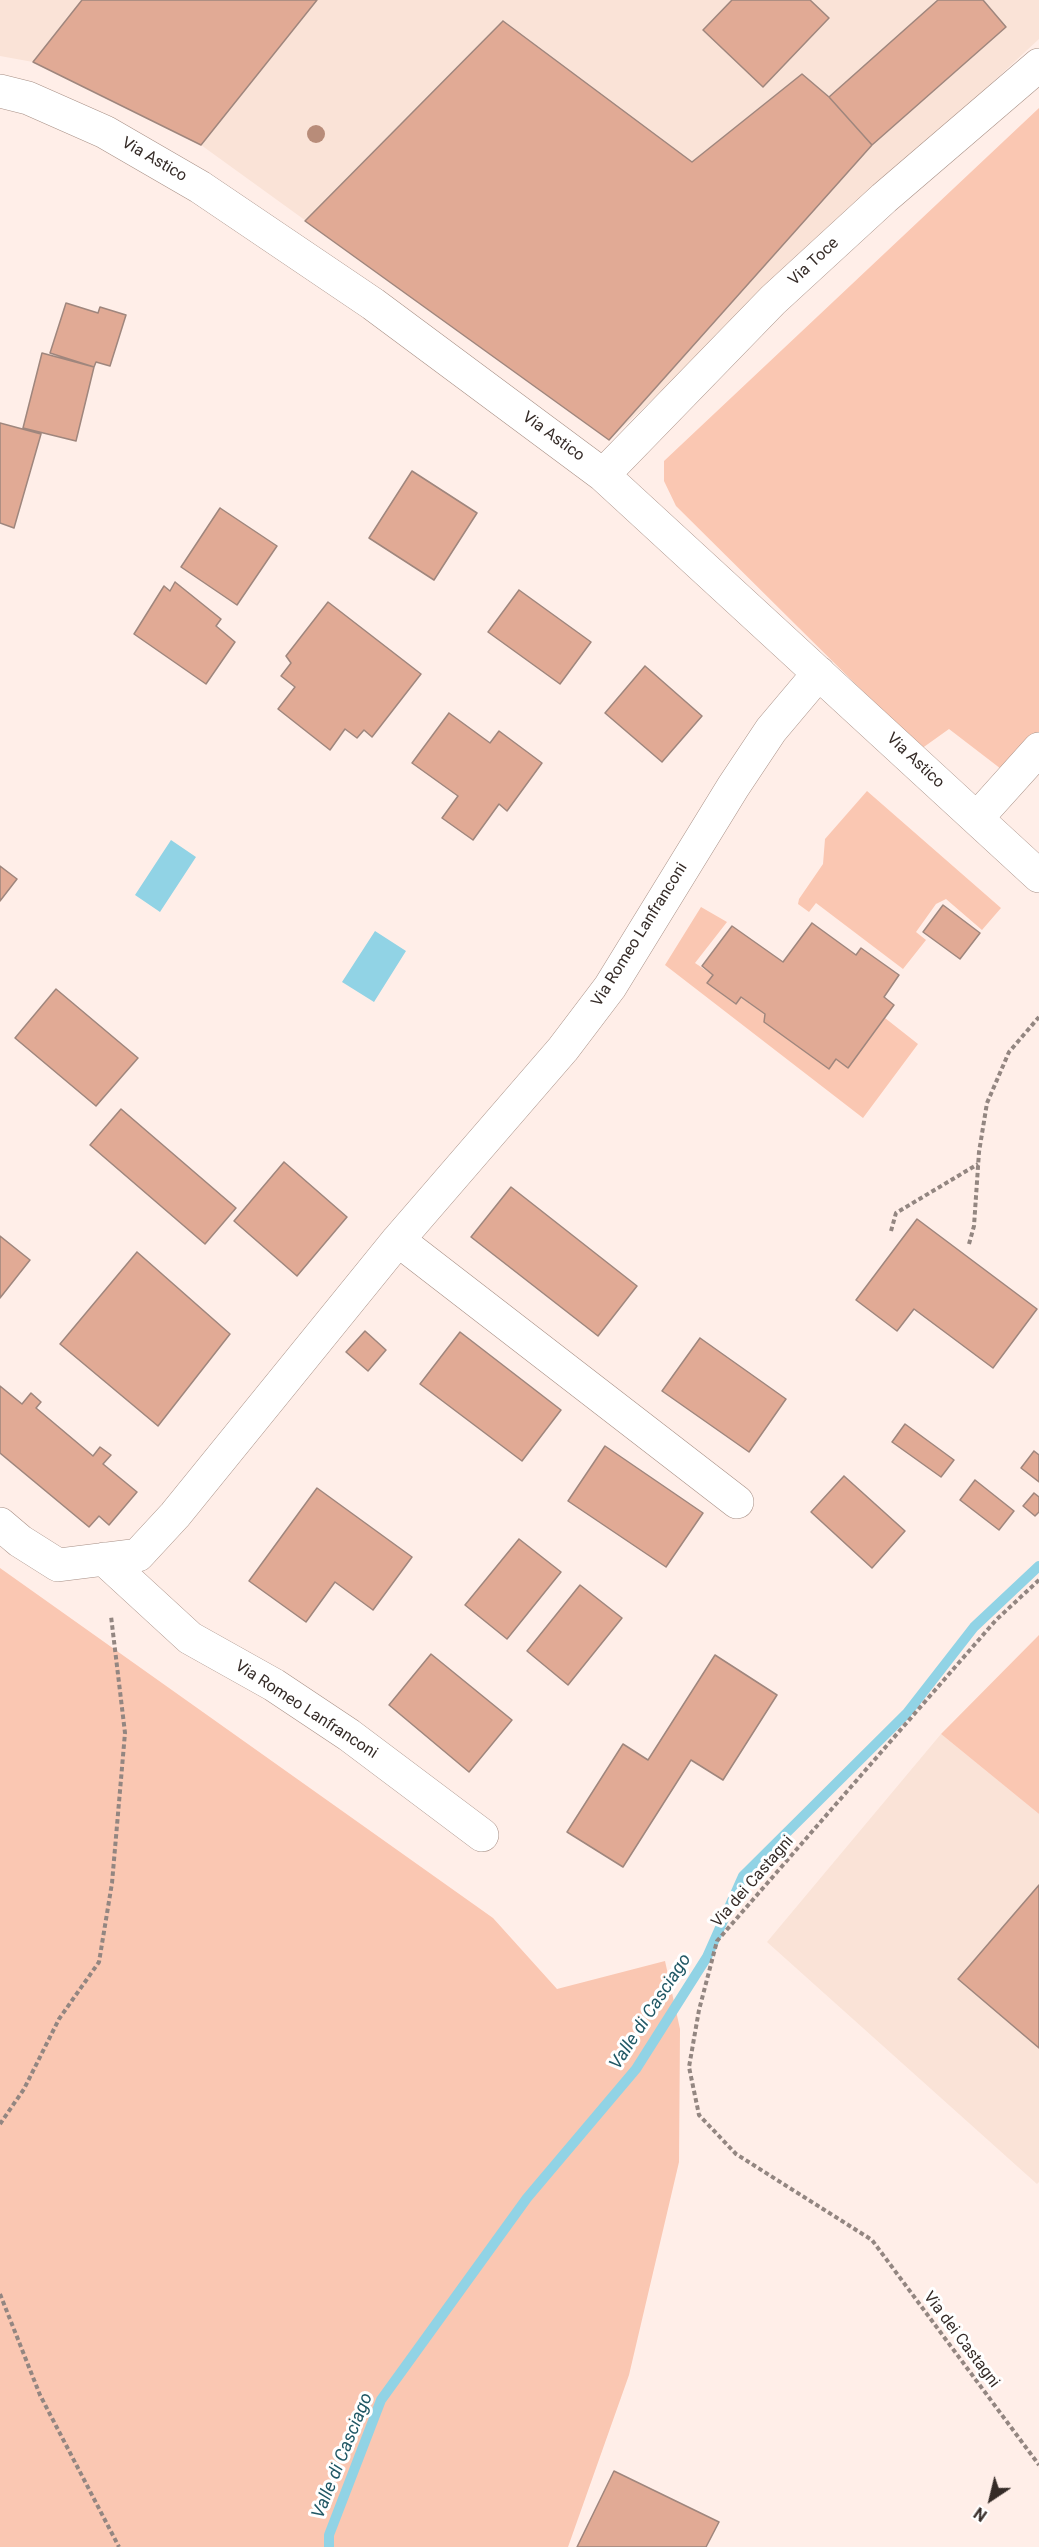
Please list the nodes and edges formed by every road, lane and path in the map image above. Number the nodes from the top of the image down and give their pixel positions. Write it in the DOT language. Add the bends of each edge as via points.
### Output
graph roads {
  1 [pos="1039,65"];
  2 [pos="0,92"];
  3 [pos="603,475"];
  4 [pos="819,673"];
  5 [pos="1039,748"];
  6 [pos="977,818"];
  7 [pos="1039,876"];
  8 [pos="1039,1017"];
  9 [pos="979,1163"];
  10 [pos="891,1231"];
  11 [pos="398,1240"];
  12 [pos="969,1244"];
  13 [pos="737,1502"];
  14 [pos="0,1524"];
  15 [pos="104,1559"];
  16 [pos="1039,1580"];
  17 [pos="111,1615"];
  18 [pos="482,1835"];
  19 [pos="0,2124"];
  20 [pos="0,2294"];
  21 [pos="1039,2465"];
  22 [pos="119,2547"];
  1 -- 3 [label="street, Via Toce" via="773,300"];
  2 -- 3 [label="street, Via Astico" via="28,98 105,132 200,187 373,304"];
  3 -- 4 [label="street, Via Astico"];
  4 -- 6 [label="street, Via Astico"];
  4 -- 11 [label="street, Via Romeo Lanfranconi" via="771,730 738,779 610,987 563,1049"];
  5 -- 6 [label="street"];
  6 -- 7 [label="street, Via Astico"];
  8 -- 9 [label="path" via="1009,1052 987,1103"];
  9 -- 10 [label="path" via="896,1213"];
  9 -- 12 [label="path"];
  11 -- 13 [label="street"];
  11 -- 15 [label="street, Via Romeo Lanfranconi" via="175,1515 138,1555"];
  14 -- 15 [label="street, Via Romeo Lanfranconi" via="58,1565"];
  15 -- 18 [label="street, Via Romeo Lanfranconi" via="190,1638 274,1685 349,1735"];
  16 -- 21 [label="path, Via dei Castagni" via="996,1620 717,1941 689,2067 699,2115 736,2154 872,2240"];
  17 -- 19 [label="path" via="125,1733 112,1883 99,1962 59,2019 24,2089"];
  20 -- 22 [label="path" via="40,2395"];
}
